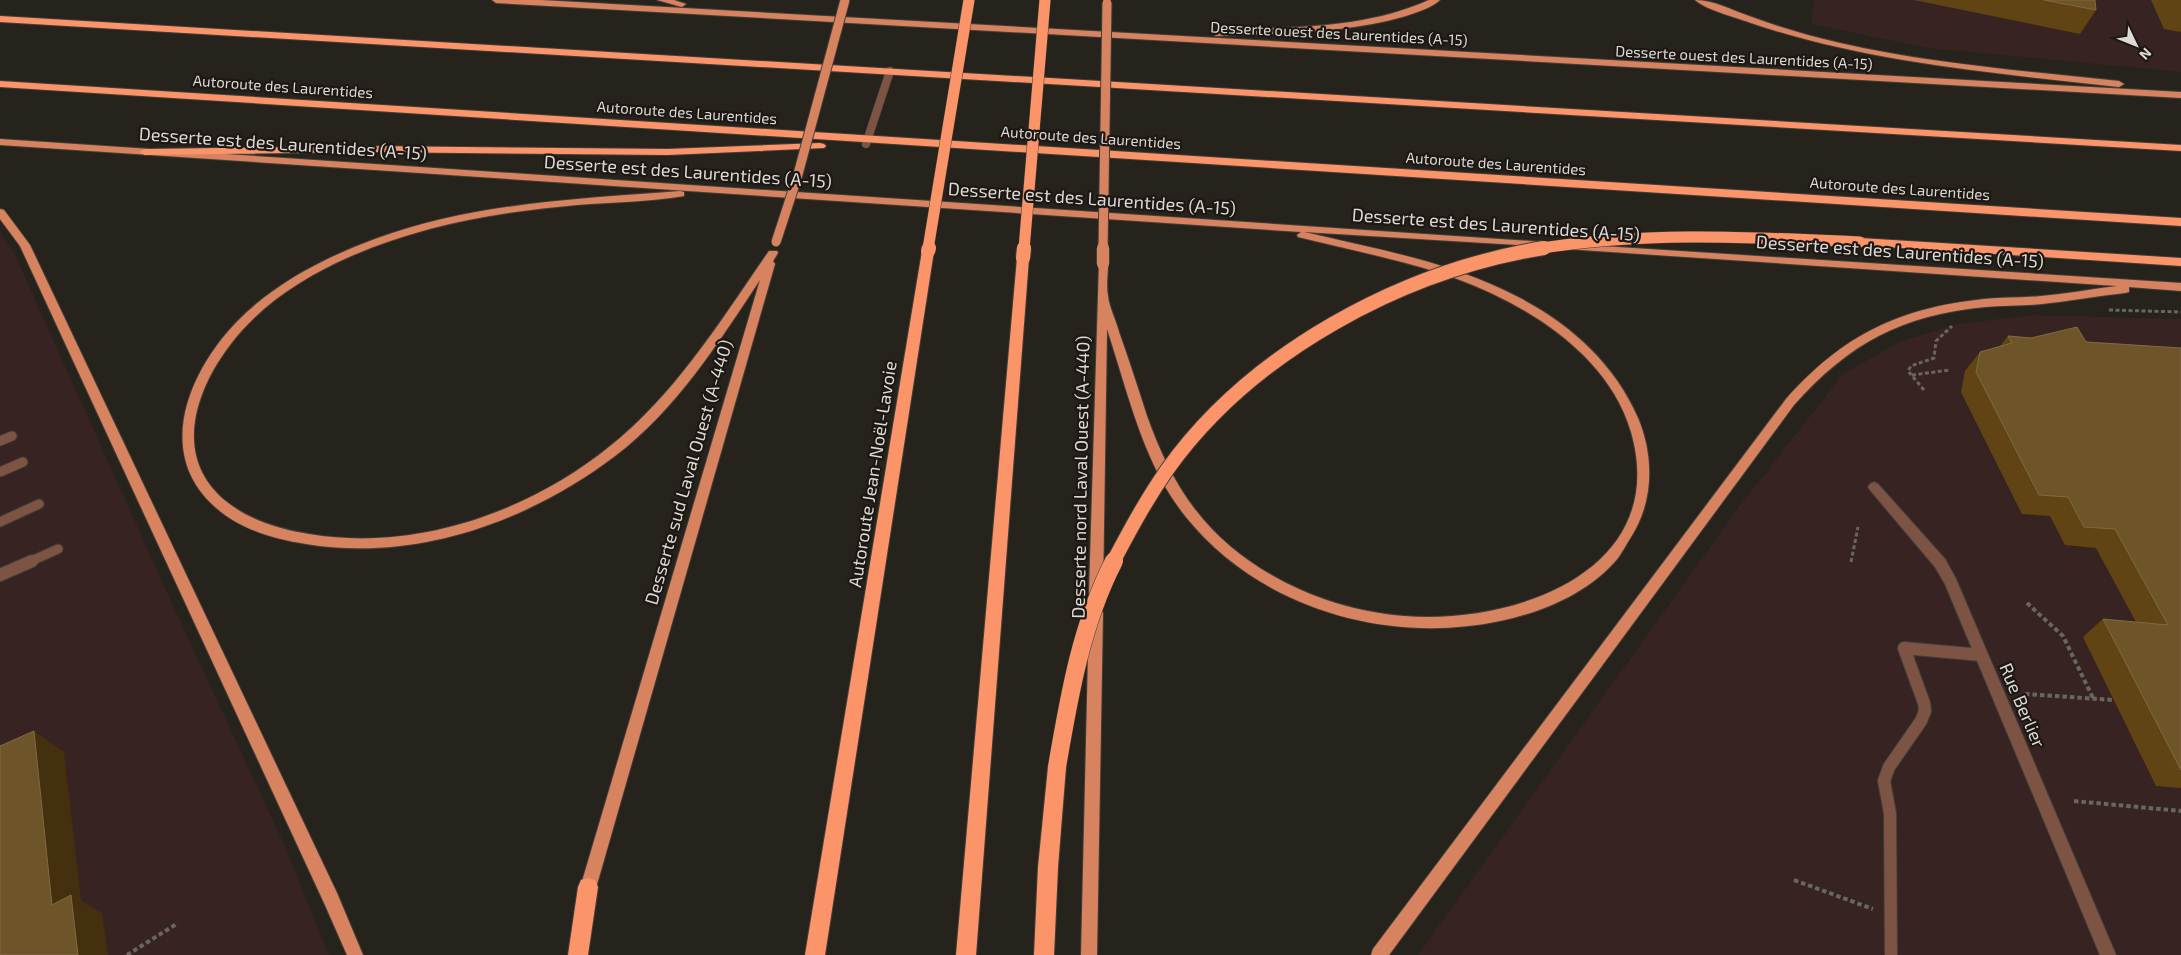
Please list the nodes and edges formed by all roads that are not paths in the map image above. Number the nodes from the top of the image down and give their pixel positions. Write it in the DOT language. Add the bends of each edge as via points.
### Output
graph roads {
  1 [pos="496,0"];
  2 [pos="662,0"];
  3 [pos="845,0"];
  4 [pos="969,0"];
  5 [pos="1044,0"];
  6 [pos="1436,0"];
  7 [pos="1699,0"];
  8 [pos="1108,1"];
  9 [pos="726,13"];
  10 [pos="0,19"];
  11 [pos="1159,37"];
  12 [pos="890,71"];
  13 [pos="0,84"];
  14 [pos="2181,91"];
  15 [pos="2181,95"];
  16 [pos="867,141"];
  17 [pos="0,142"];
  18 [pos="2181,148"];
  19 [pos="144,152"];
  20 [pos="720,191"];
  21 [pos="0,212"];
  22 [pos="2181,222"];
  23 [pos="1271,227"];
  24 [pos="775,247"];
  25 [pos="2181,262"];
  26 [pos="2150,286"];
  27 [pos="2181,287"];
  28 [pos="1103,298"];
  29 [pos="12,436"];
  30 [pos="0,441"];
  31 [pos="23,462"];
  32 [pos="0,472"];
  33 [pos="1874,487"];
  34 [pos="39,504"];
  35 [pos="0,522"];
  36 [pos="58,548"];
  37 [pos="0,576"];
  38 [pos="1981,655"];
  39 [pos="588,887"];
  40 [pos="354,955"];
  41 [pos="568,955"];
  42 [pos="578,955"];
  43 [pos="815,955"];
  44 [pos="966,955"];
  45 [pos="1044,955"];
  46 [pos="1089,955"];
  47 [pos="1379,955"];
  48 [pos="1891,955"];
  49 [pos="2108,955"];
  1 -- 9 [label="main road, Desserte ouest des Laurentides (A-15)"];
  2 -- 9 [label="main road"];
  3 -- 24 [label="main road, Desserte sud Laval Ouest (A-440), bridge"];
  4 -- 43 [label="highway, Autoroute Jean-Noël-Lavoie, bridge"];
  5 -- 44 [label="highway, bridge"];
  6 -- 11 [label="main road" via="1393,16 1344,26"];
  7 -- 14 [label="main road" via="1779,29 1883,55"];
  8 -- 28 [label="main road, Desserte nord Laval Ouest (A-440), bridge"];
  9 -- 11 [label="main road, Desserte ouest des Laurentides (A-15)"];
  10 -- 12 [label="highway"];
  11 -- 15 [label="main road, Desserte ouest des Laurentides (A-15)"];
  12 -- 16 [label="lane"];
  12 -- 18 [label="highway"];
  13 -- 16 [label="highway, Autoroute des Laurentides"];
  16 -- 19 [label="highway" via="668,152 367,149"];
  16 -- 22 [label="highway, Autoroute des Laurentides"];
  17 -- 19 [label="main road, Desserte est des Laurentides (A-15)"];
  19 -- 20 [label="main road, Desserte est des Laurentides (A-15)"];
  20 -- 23 [label="main road, Desserte est des Laurentides (A-15)"];
  20 -- 24 [label="main road" via="529,206 471,214 373,243 312,272 265,303 239,326 203,376 188,428 190,455 201,482 212,497 248,522 302,539 365,544 398,542 431,536 496,516 544,495 586,470 642,426 687,376"];
  21 -- 40 [label="main road" via="25,245 331,899"];
  23 -- 26 [label="main road, Desserte est des Laurentides (A-15)"];
  23 -- 28 [label="main road" via="1469,279 1542,316 1589,353 1630,411 1644,464 1637,514 1623,541 1603,565 1576,587 1545,602 1511,613 1450,622 1369,617 1287,590 1254,572 1226,551 1200,526 1170,485 1147,433"];
  24 -- 39 [label="main road, Desserte sud Laval Ouest (A-440)"];
  25 -- 45 [label="highway, bridge" via="1758,237 1665,236 1598,240 1470,264 1365,306 1324,328 1245,385 1175,458 1146,500 1115,558 1087,627 1057,767"];
  26 -- 27 [label="main road, Desserte est des Laurentides (A-15)"];
  26 -- 47 [label="main road" via="1930,312 1890,325 1860,340 1819,369 1790,402"];
  28 -- 46 [label="main road, Desserte nord Laval Ouest (A-440)"];
  29 -- 30 [label="lane"];
  31 -- 32 [label="lane"];
  33 -- 38 [label="street, Rue Berlier" via="1940,563"];
  34 -- 35 [label="lane"];
  36 -- 37 [label="lane"];
  38 -- 48 [label="lane" via="1904,648 1924,711 1921,721 1889,767 1884,782 1890,813"];
  38 -- 49 [label="street, Rue Berlier"];
  39 -- 41 [label="main road, Desserte sud Laval Ouest (A-440)"];
  39 -- 42 [label="highway"];
}
